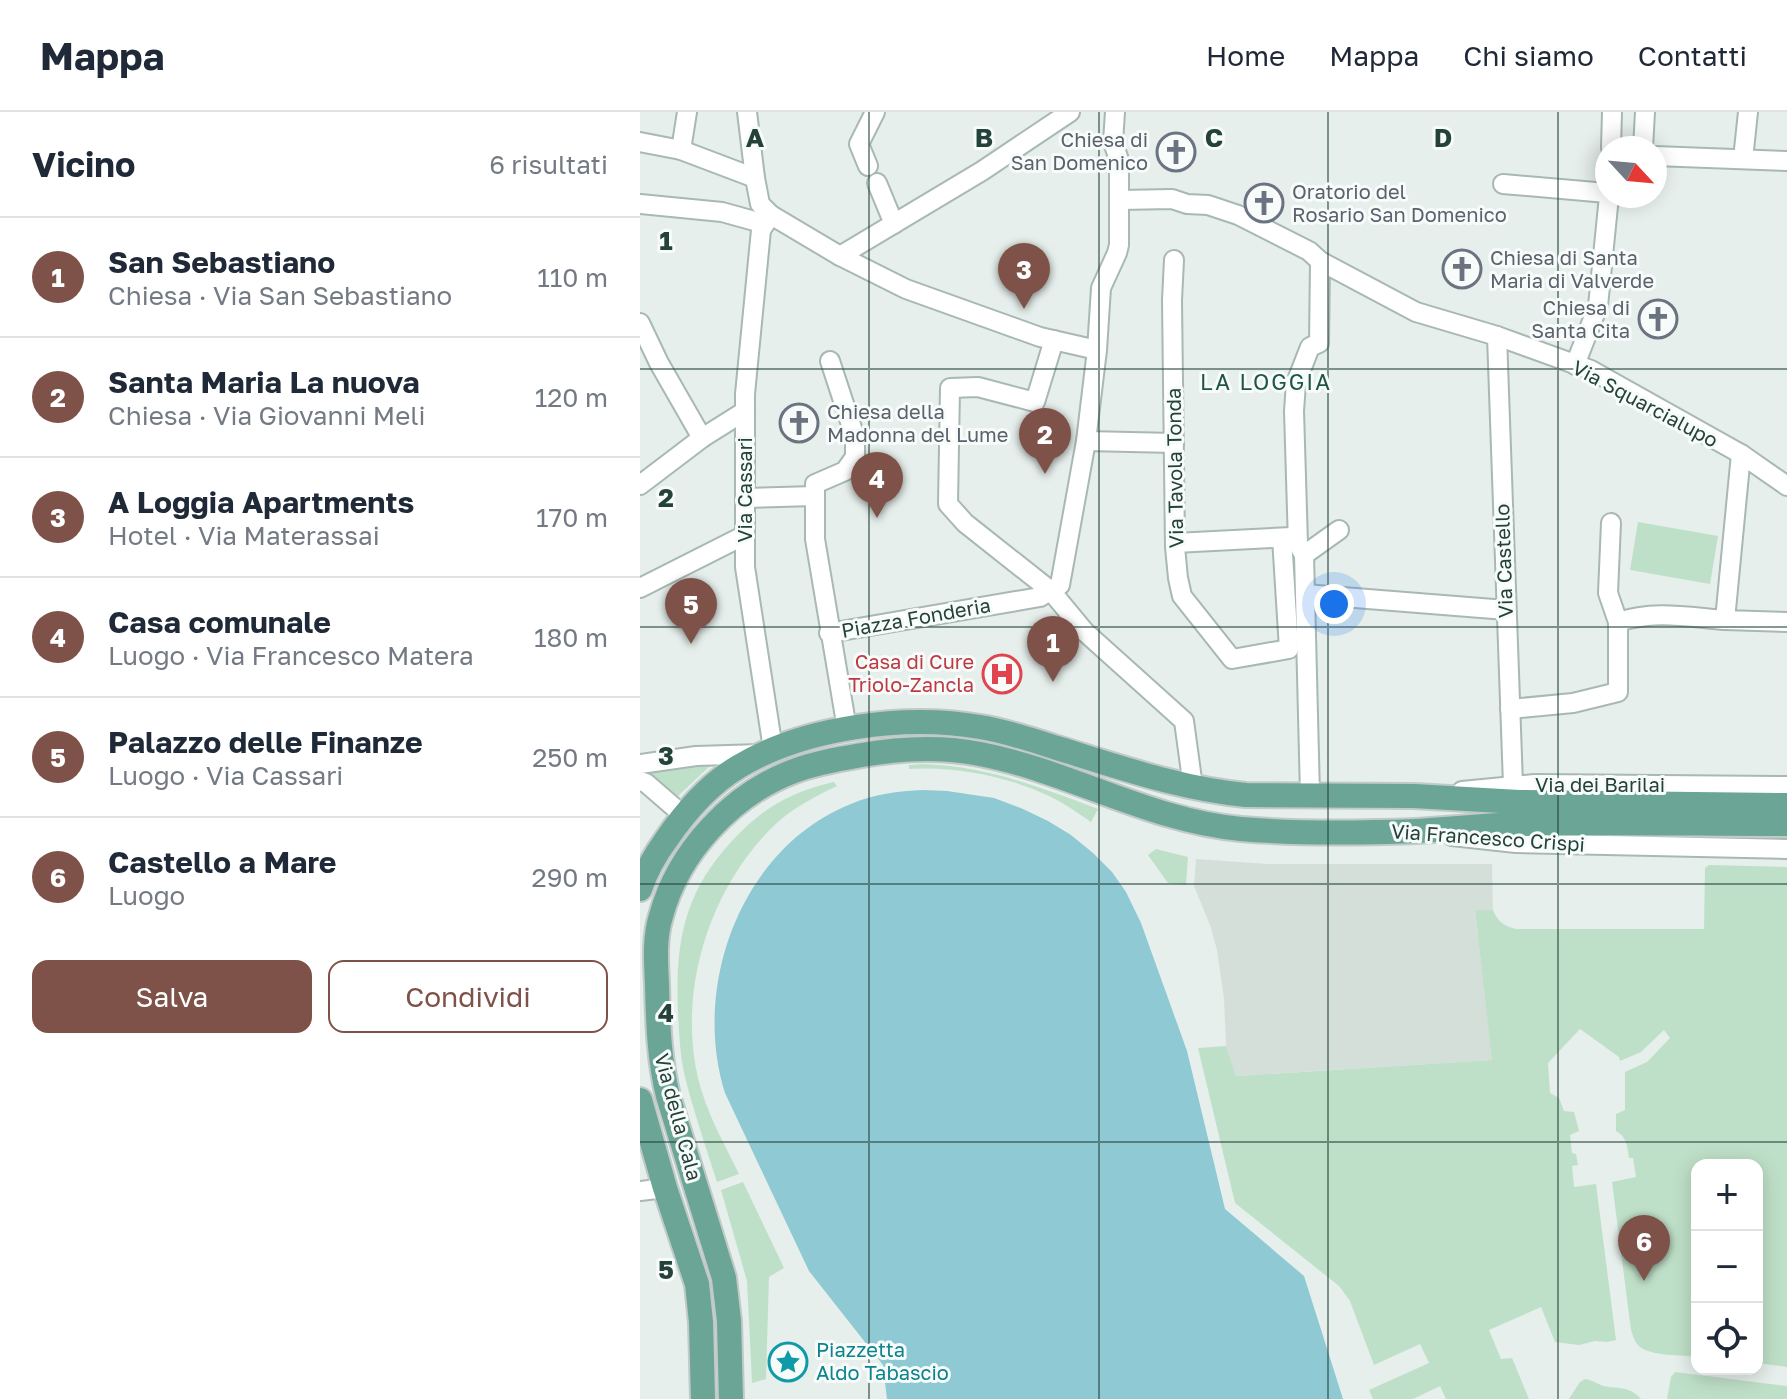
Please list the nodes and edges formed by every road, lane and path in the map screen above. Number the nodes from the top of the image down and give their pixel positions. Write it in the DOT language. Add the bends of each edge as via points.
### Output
graph roads {
  1 [pos="687,112"];
  2 [pos="747,112"];
  3 [pos="875,112"];
  4 [pos="1070,112"];
  5 [pos="1115,112"];
  6 [pos="1612,112"];
  7 [pos="1645,112"];
  8 [pos="1748,112"];
  9 [pos="1611,136"];
  10 [pos="1644,136"];
  11 [pos="640,142"];
  12 [pos="681,150"];
  13 [pos="1667,156"];
  14 [pos="1743,159"];
  15 [pos="1787,161"];
  16 [pos="754,172"];
  17 [pos="1503,184"];
  18 [pos="1595,194"];
  19 [pos="1120,200"];
  20 [pos="640,204"];
  21 [pos="1607,208"];
  22 [pos="772,223"];
  23 [pos="894,224"];
  24 [pos="840,256"];
  25 [pos="1315,256"];
  26 [pos="1174,260"];
  27 [pos="640,323"];
  28 [pos="1497,336"];
  29 [pos="1054,340"];
  30 [pos="1097,350"];
  31 [pos="830,361"];
  32 [pos="1575,365"];
  33 [pos="745,411"];
  34 [pos="702,438"];
  35 [pos="1086,441"];
  36 [pos="1174,443"];
  37 [pos="1741,454"];
  38 [pos="640,485"];
  39 [pos="1787,486"];
  40 [pos="815,496"];
  41 [pos="745,498"];
  42 [pos="1611,523"];
  43 [pos="1339,530"];
  44 [pos="745,535"];
  45 [pos="1290,537"];
  46 [pos="1175,543"];
  47 [pos="1304,555"];
  48 [pos="640,588"];
  49 [pos="1051,591"];
  50 [pos="1305,594"];
  51 [pos="1506,610"];
  52 [pos="1725,620"];
  53 [pos="1618,622"];
  54 [pos="1787,622"];
  55 [pos="829,633"];
  56 [pos="1510,709"];
  57 [pos="847,729"];
  58 [pos="768,752"];
  59 [pos="640,764"];
  60 [pos="640,781"];
  61 [pos="1513,785"];
  62 [pos="1787,786"];
  63 [pos="1193,787"];
  64 [pos="1310,795"];
  65 [pos="1414,796"];
  66 [pos="1787,805"];
  67 [pos="683,815"];
  68 [pos="1189,820"];
  69 [pos="1787,824"];
  70 [pos="1413,831"];
  71 [pos="1787,849"];
  72 [pos="640,889"];
  73 [pos="640,1100"];
  74 [pos="665,1188"];
  75 [pos="640,1191"];
  76 [pos="703,1399"];
  77 [pos="731,1399"];
  1 -- 12 [label="street"];
  2 -- 16 [label="street"];
  3 -- 23 [label="street" via="859,144"];
  4 -- 23 [label="street"];
  5 -- 19 [label="street"];
  6 -- 9 [label="street"];
  7 -- 10 [label="street"];
  8 -- 14 [label="street"];
  11 -- 12 [label="street"];
  12 -- 16 [label="street"];
  13 -- 14 [label="street"];
  14 -- 15 [label="street"];
  16 -- 22 [label="street" via="760,204"];
  17 -- 18 [label="street"];
  19 -- 25 [label="street, Via Squarcialupo" via="1208,205"];
  19 -- 30 [label="street" via="1117,253 1101,288"];
  20 -- 22 [label="street"];
  21 -- 32 [label="street" via="1598,306"];
  22 -- 24 [label="street"];
  22 -- 33 [label="street, Via Cassari"];
  23 -- 24 [label="street"];
  24 -- 29 [label="street" via="906,289"];
  25 -- 28 [label="street, Via Squarcialupo" via="1416,312"];
  25 -- 45 [label="street" via="1319,343 1310,347 1296,383"];
  26 -- 36 [label="street, Via Tavola Tonda"];
  27 -- 34 [label="street"];
  28 -- 32 [label="street, Via Squarcialupo"];
  28 -- 51 [label="street, Via Castello"];
  29 -- 30 [label="street"];
  29 -- 49 [label="street" via="1035,402 978,387 950,388 948,504"];
  30 -- 35 [label="street"];
  31 -- 40 [label="street" via="855,437 855,457 845,471 815,484"];
  32 -- 37 [label="street, Via Squarcialupo"];
  33 -- 34 [label="street"];
  33 -- 41 [label="street, Via Cassari"];
  34 -- 38 [label="street"];
  35 -- 36 [label="street"];
  35 -- 49 [label="street" via="1060,585"];
  36 -- 46 [label="street, Via Tavola Tonda"];
  37 -- 39 [label="street, Via Squarcialupo"];
  37 -- 52 [label="street"];
  40 -- 41 [label="street"];
  40 -- 55 [label="street" via="815,539"];
  41 -- 44 [label="street, Via Cassari"];
  42 -- 53 [label="street" via="1608,593"];
  43 -- 47 [label="street"];
  44 -- 48 [label="street"];
  44 -- 58 [label="street, Via Cassari"];
  45 -- 46 [label="street"];
  45 -- 46 [label="street, Via Tavola Tonda" via="1289,649 1232,659 1182,596"];
  45 -- 47 [label="street"];
  47 -- 50 [label="street"];
  49 -- 55 [label="street, Piazza Fonderia"];
  49 -- 63 [label="street" via="1085,632 1184,721"];
  50 -- 51 [label="street"];
  50 -- 64 [label="street"];
  51 -- 56 [label="street, Via Castello"];
  52 -- 53 [label="street" via="1653,614"];
  52 -- 54 [label="street"];
  53 -- 56 [label="street" via="1618,692"];
  55 -- 57 [label="street, Piazza Fonderia"];
  56 -- 61 [label="street, Via Castello"];
  57 -- 58 [label="main road"];
  57 -- 63 [label="main road" via="919,721 983,727"];
  58 -- 59 [label="street"];
  58 -- 67 [label="main road" via="736,768"];
  60 -- 67 [label="street"];
  61 -- 62 [label="street, Via dei Barilai"];
  61 -- 65 [label="street, Via dei Barilai"];
  63 -- 64 [label="main road, Via Francesco Crispi" via="1246,795"];
  64 -- 65 [label="main road, Via Francesco Crispi"];
  65 -- 66 [label="main road, Via Francesco Crispi"];
  67 -- 72 [label="main road"];
  68 -- 70 [label="main road, Via Francesco Crispi" via="1276,831"];
  68 -- 77 [label="main road, Via della Cala" via="1004,759 912,748 793,771 745,799 703,838 675,879 660,918 658,1044 668,1096 724,1278"];
  69 -- 70 [label="main road" via="1519,824"];
  70 -- 71 [label="street, Via Francesco Crispi" via="1516,843"];
  73 -- 74 [label="main road, Via della Cala"];
  74 -- 75 [label="street"];
  74 -- 76 [label="main road, Via della Cala" via="697,1284"];
}
